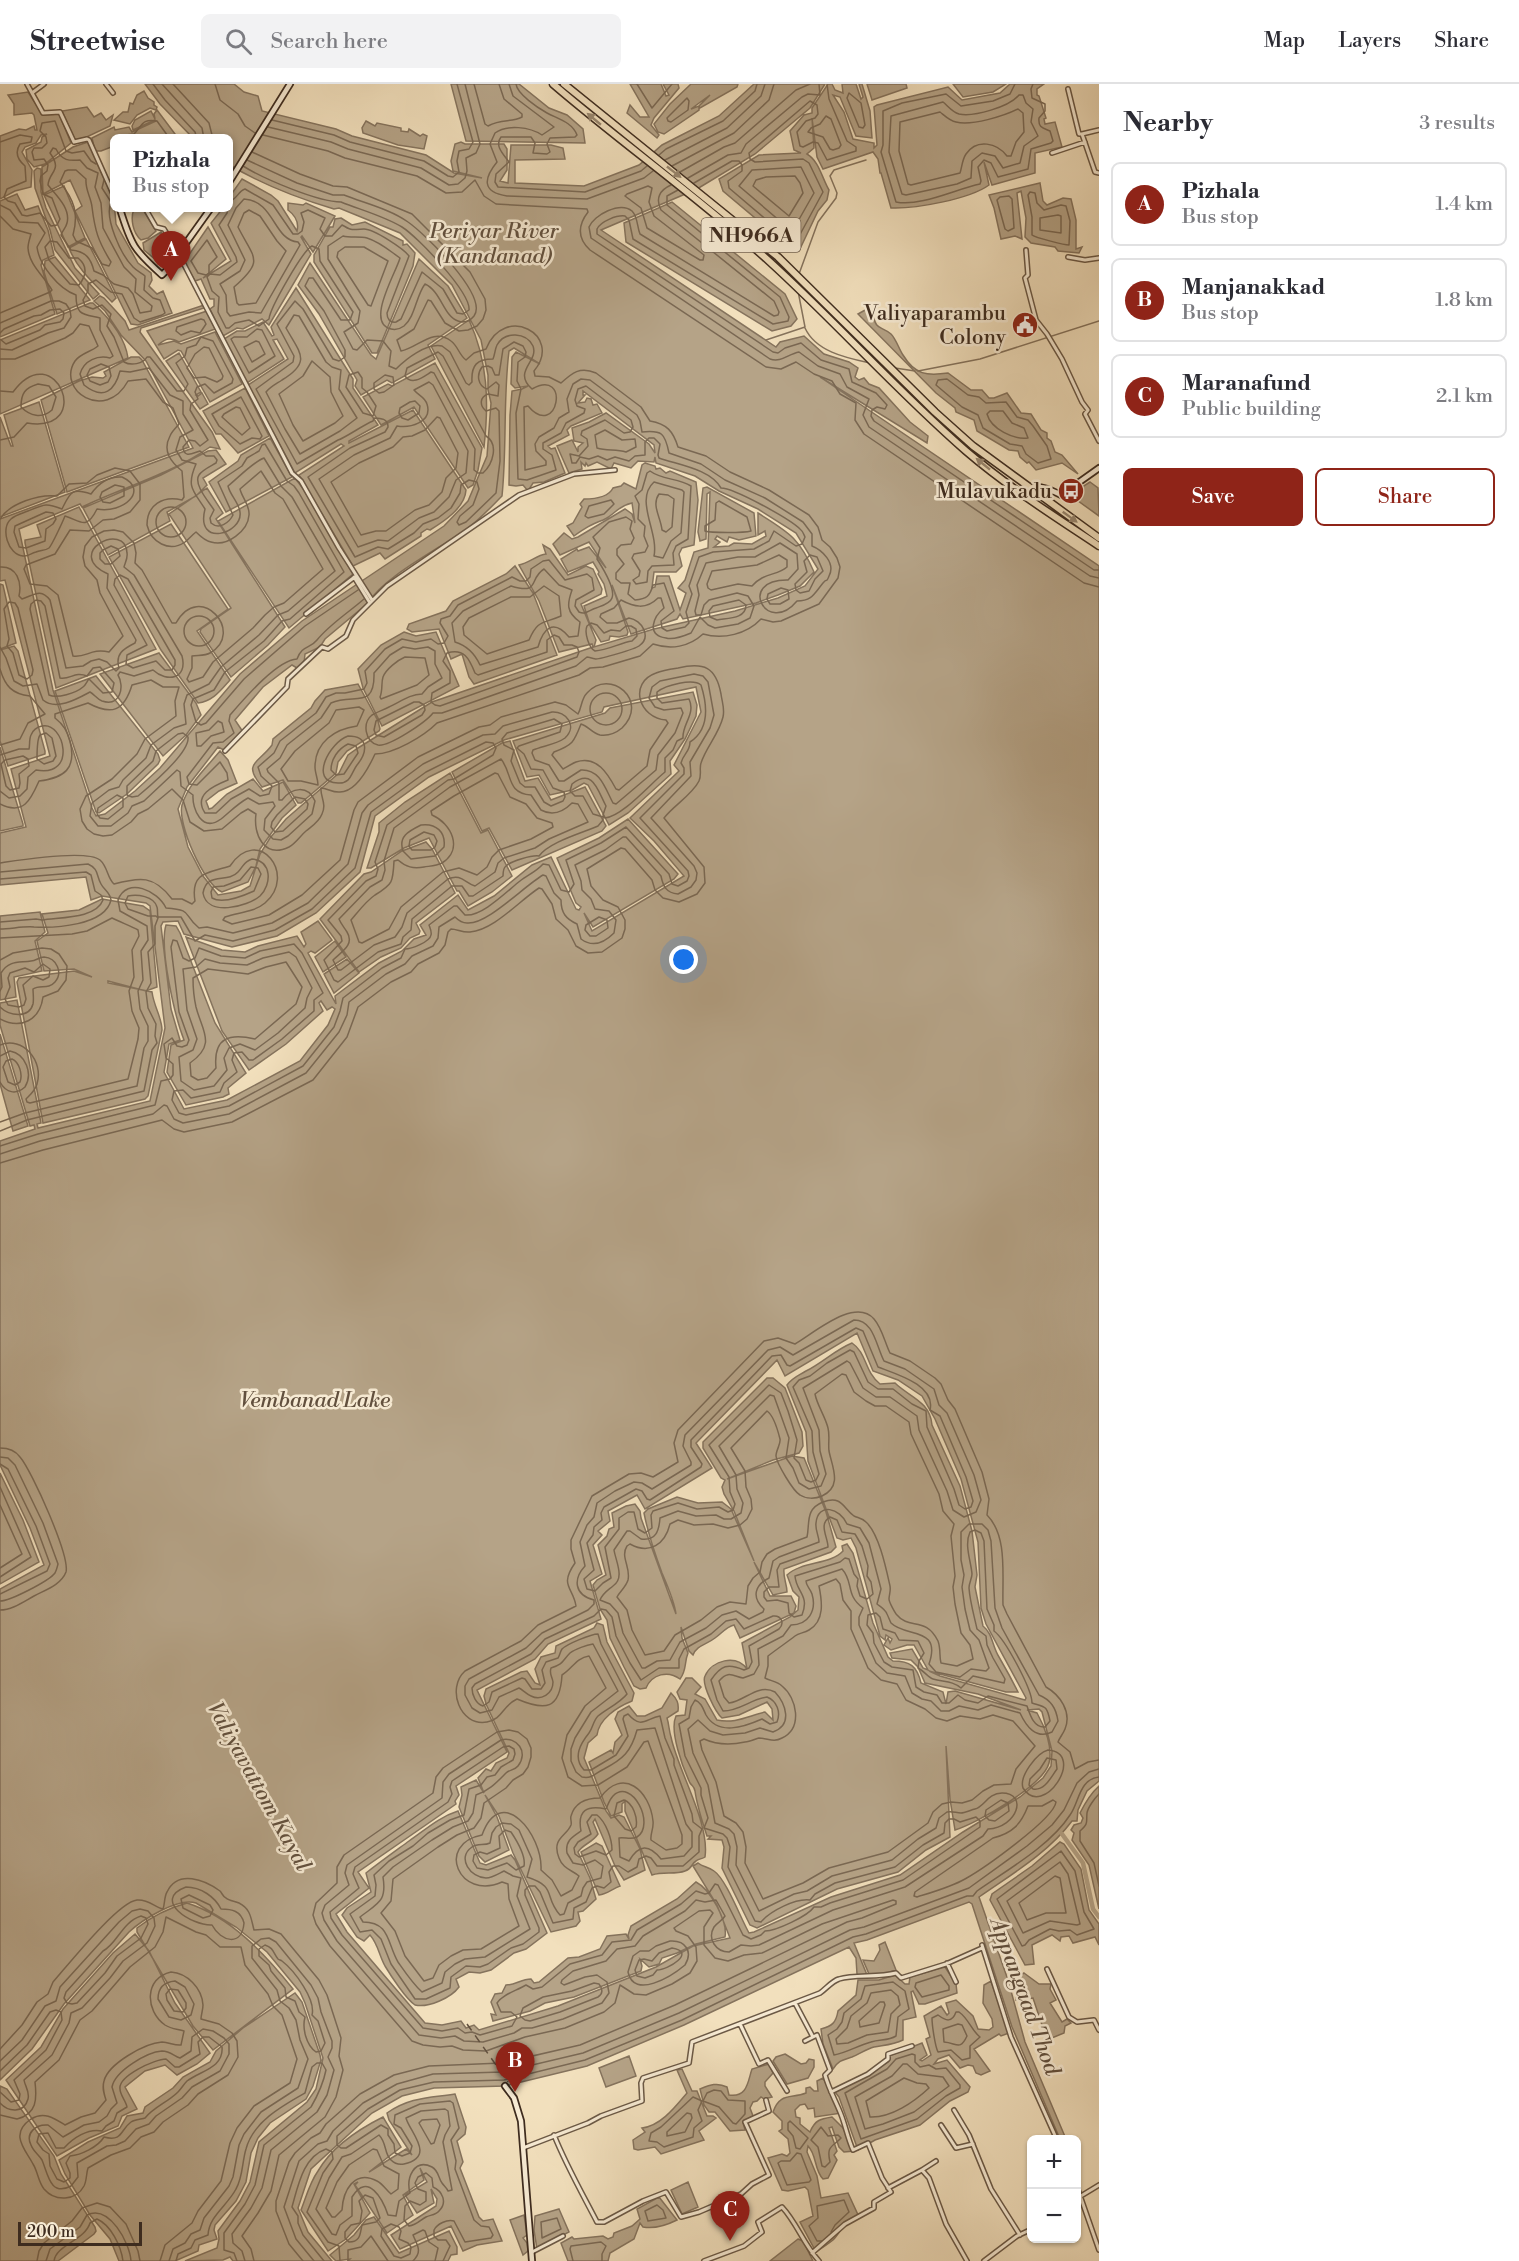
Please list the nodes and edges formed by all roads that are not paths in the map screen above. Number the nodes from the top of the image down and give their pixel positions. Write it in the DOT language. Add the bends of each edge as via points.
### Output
graph roads {
  1 [pos="27,84"];
  2 [pos="44,84"];
  3 [pos="106,84"];
  4 [pos="290,84"];
  5 [pos="553,84"];
  6 [pos="564,84"];
  7 [pos="1068,89"];
  8 [pos="32,93"];
  9 [pos="113,93"];
  10 [pos="1099,130"];
  11 [pos="1082,134"];
  12 [pos="1085,142"];
  13 [pos="639,149"];
  14 [pos="1052,153"];
  15 [pos="1099,173"];
  16 [pos="233,176"];
  17 [pos="110,187"];
  18 [pos="121,212"];
  19 [pos="148,212"];
  20 [pos="207,212"];
  21 [pos="1026,250"];
  22 [pos="1068,257"];
  23 [pos="1099,258"];
  24 [pos="862,345"];
  25 [pos="1099,441"];
  26 [pos="1099,468"];
  27 [pos="615,470"];
  28 [pos="1030,488"];
  29 [pos="1099,538"];
  30 [pos="1099,546"];
  31 [pos="355,577"];
  32 [pos="371,601"];
  33 [pos="306,614"];
  34 [pos="225,751"];
  35 [pos="947,1963"];
  36 [pos="1047,1969"];
  37 [pos="956,1982"];
  38 [pos="795,2003"];
  39 [pos="740,2024"];
  40 [pos="1099,2030"];
  41 [pos="813,2037"];
  42 [pos="805,2041"];
  43 [pos="912,2046"];
  44 [pos="505,2086"];
  45 [pos="787,2091"];
  46 [pos="831,2092"];
  47 [pos="766,2100"];
  48 [pos="954,2110"];
  49 [pos="941,2125"];
  50 [pos="554,2135"];
  51 [pos="1055,2135"];
  52 [pos="973,2144"];
  53 [pos="523,2148"];
  54 [pos="936,2161"];
  55 [pos="922,2170"];
  56 [pos="1099,2185"];
  57 [pos="888,2187"];
  58 [pos="1081,2196"];
  59 [pos="1081,2200"];
  60 [pos="1027,2232"];
  61 [pos="1020,2235"];
  62 [pos="563,2236"];
  63 [pos="1099,2250"];
  64 [pos="531,2252"];
  65 [pos="812,2253"];
  66 [pos="532,2261"];
  67 [pos="704,2261"];
  68 [pos="819,2261"];
  69 [pos="967,2261"];
  70 [pos="984,2261"];
  1 -- 8 [label="street"];
  2 -- 8 [label="street"];
  3 -- 9 [label="street"];
  4 -- 16 [label="street"];
  13 -- 5 [label="highway, NH966A, one-way" via="598,123"];
  6 -- 13 [label="highway, NH966A"];
  7 -- 11 [label="street"];
  8 -- 17 [label="street" via="43,113 60,112 74,142 88,140"];
  10 -- 11 [label="street"];
  11 -- 12 [label="street"];
  12 -- 14 [label="street"];
  12 -- 15 [label="street" via="1095,172"];
  13 -- 24 [label="highway, NH966A"];
  13 -- 24 [label="highway, NH966A, one-way" via="706,197 794,273"];
  18 -- 20 [label="street, bridge" via="136,251 162,275"];
  19 -- 31 [label="street" via="156,227 164,229 176,247 292,473 301,481"];
  21 -- 25 [label="street" via="1025,278 1036,320 1088,410 1085,414"];
  22 -- 23 [label="street"];
  24 -- 28 [label="highway, NH966A" via="973,446"];
  30 -- 24 [label="highway, NH966A, one-way" via="966,451"];
  26 -- 28 [label="street" via="1061,495 1048,488"];
  27 -- 32 [label="street" via="574,474 519,495"];
  28 -- 29 [label="highway, NH966A, one-way"];
  31 -- 32 [label="street"];
  31 -- 33 [label="street"];
  32 -- 34 [label="street" via="352,620 346,636 328,650 322,647 288,679 287,687"];
  35 -- 37 [label="street"];
  35 -- 38 [label="street" via="901,1978 896,1973 837,1980 820,1993"];
  35 -- 51 [label="street" via="982,1947 1011,2037"];
  36 -- 40 [label="street" via="1069,2017 1077,2022 1094,2020"];
  38 -- 39 [label="street"];
  38 -- 41 [label="street"];
  39 -- 45 [label="street" via="759,2064 768,2060"];
  39 -- 50 [label="street" via="692,2042 689,2063 644,2078 642,2101"];
  41 -- 42 [label="street"];
  41 -- 46 [label="street" via="817,2035 830,2070 825,2075"];
  43 -- 46 [label="street" via="888,2054 878,2068"];
  44 -- 53 [label="street" via="518,2110"];
  46 -- 57 [label="street" via="853,2150 868,2143"];
  47 -- 50 [label="street" via="769,2111 745,2122 769,2175 741,2194 681,2217 666,2192 597,2222"];
  48 -- 52 [label="street"];
  49 -- 52 [label="street" via="956,2148"];
  50 -- 53 [label="street"];
  52 -- 61 [label="street" via="992,2189"];
  53 -- 64 [label="street"];
  54 -- 55 [label="street"];
  55 -- 57 [label="street"];
  55 -- 69 [label="street"];
  56 -- 58 [label="street"];
  57 -- 65 [label="street" via="891,2192 874,2202 874,2208 844,2224"];
  59 -- 63 [label="street"];
  60 -- 61 [label="street"];
  61 -- 70 [label="street"];
  62 -- 64 [label="street"];
  64 -- 66 [label="street"];
  65 -- 67 [label="street" via="795,2220 782,2207 758,2222 762,2232 744,2246"];
  65 -- 68 [label="street"];
}
